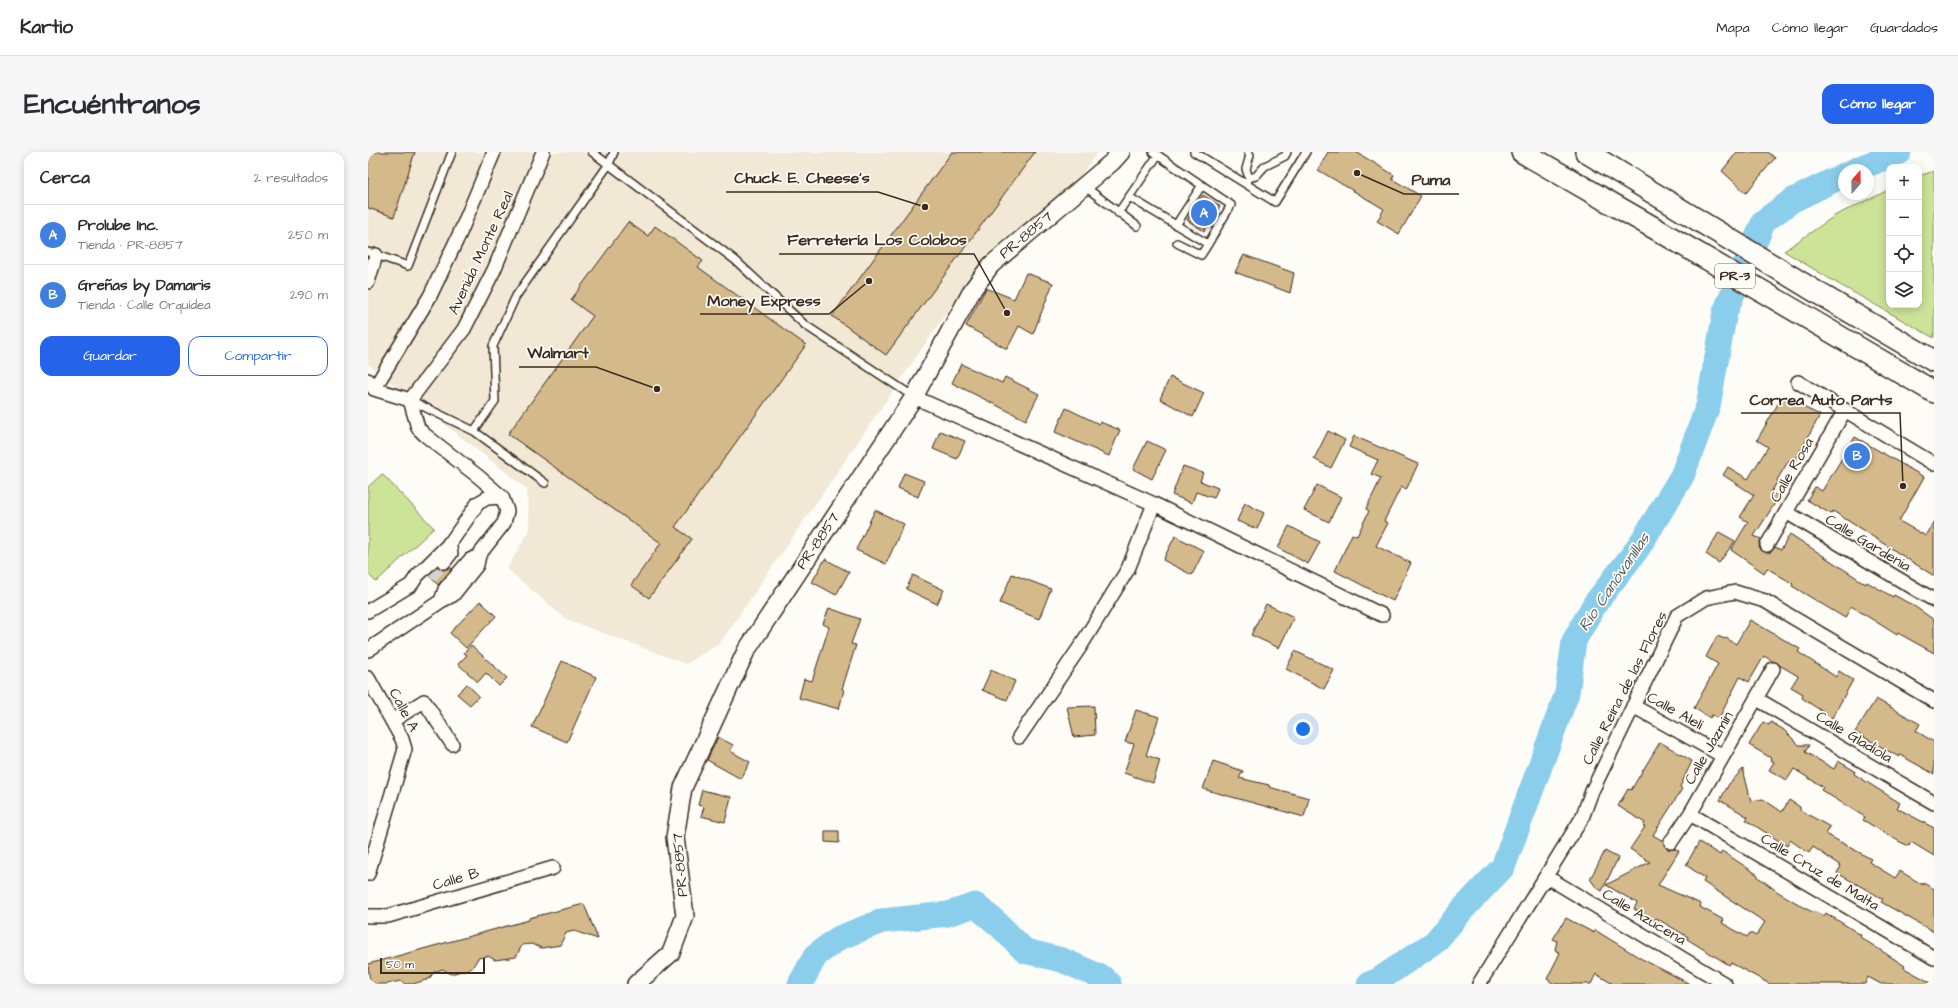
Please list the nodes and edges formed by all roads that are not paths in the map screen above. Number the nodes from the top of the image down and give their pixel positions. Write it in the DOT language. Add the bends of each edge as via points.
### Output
graph roads {
  1 [pos="452,152"];
  2 [pos="494,152"];
  3 [pos="543,152"];
  4 [pos="592,152"];
  5 [pos="614,152"];
  6 [pos="1121,152"];
  7 [pos="1194,152"];
  8 [pos="1248,152"];
  9 [pos="1287,152"];
  10 [pos="1306,152"];
  11 [pos="1522,152"];
  12 [pos="1586,152"];
  13 [pos="1156,154"];
  14 [pos="609,164"];
  15 [pos="1248,180"];
  16 [pos="1202,185"];
  17 [pos="1084,186"];
  18 [pos="1129,197"];
  19 [pos="1118,213"];
  20 [pos="1176,225"];
  21 [pos="1137,226"];
  22 [pos="1177,243"];
  23 [pos="1208,244"];
  24 [pos="372,254"];
  25 [pos="368,282"];
  26 [pos="1934,361"];
  27 [pos="1798,382"];
  28 [pos="371,384"];
  29 [pos="1934,392"];
  30 [pos="914,397"];
  31 [pos="410,400"];
  32 [pos="1845,410"];
  33 [pos="474,431"];
  34 [pos="1934,464"];
  35 [pos="545,483"];
  36 [pos="502,497"];
  37 [pos="1154,504"];
  38 [pos="1786,512"];
  39 [pos="449,543"];
  40 [pos="1767,545"];
  41 [pos="444,562"];
  42 [pos="430,577"];
  43 [pos="411,585"];
  44 [pos="1934,600"];
  45 [pos="368,611"];
  46 [pos="1382,615"];
  47 [pos="368,650"];
  48 [pos="1773,669"];
  49 [pos="368,678"];
  50 [pos="1757,698"];
  51 [pos="1934,701"];
  52 [pos="1633,706"];
  53 [pos="392,721"];
  54 [pos="1019,736"];
  55 [pos="452,744"];
  56 [pos="1723,756"];
  57 [pos="1934,803"];
  58 [pos="1690,814"];
  59 [pos="1671,842"];
  60 [pos="553,868"];
  61 [pos="368,874"];
  62 [pos="1547,877"];
  63 [pos="368,916"];
  64 [pos="1934,958"];
  65 [pos="636,984"];
  66 [pos="1479,984"];
  67 [pos="1725,984"];
  1 -- 24 [label="lane" via="408,266"];
  2 -- 28 [label="street, Avenida Monte Real" via="430,296"];
  3 -- 31 [label="street, Avenida Monte Real" via="494,270 464,329"];
  4 -- 14 [label="lane"];
  5 -- 14 [label="lane"];
  6 -- 17 [label="street, PR-8857"];
  7 -- 15 [label="lane"];
  8 -- 15 [label="lane"];
  9 -- 15 [label="lane" via="1285,156 1265,166"];
  10 -- 15 [label="lane" via="1275,202"];
  11 -- 29 [label="main road, PR-3"];
  12 -- 26 [label="main road, PR-3"];
  13 -- 16 [label="lane"];
  13 -- 18 [label="lane"];
  14 -- 30 [label="lane" via="735,260 805,325"];
  14 -- 33 [label="lane" via="516,296 493,346 495,401"];
  16 -- 20 [label="lane"];
  16 -- 23 [label="lane" via="1231,205"];
  17 -- 19 [label="lane"];
  17 -- 30 [label="street, PR-8857" via="991,265 973,289"];
  18 -- 19 [label="lane"];
  18 -- 20 [label="lane"];
  19 -- 21 [label="lane"];
  20 -- 23 [label="lane"];
  22 -- 23 [label="lane" via="1201,255"];
  24 -- 25 [label="street"];
  27 -- 32 [label="street"];
  28 -- 31 [label="street"];
  30 -- 37 [label="street"];
  30 -- 65 [label="street, PR-8857" via="746,651 683,788 675,837 685,916 670,953"];
  31 -- 33 [label="lane"];
  31 -- 36 [label="street" via="418,428"];
  32 -- 34 [label="street"];
  32 -- 38 [label="street, Calle Rosa"];
  33 -- 35 [label="lane"];
  36 -- 39 [label="street" via="487,498 478,503"];
  36 -- 47 [label="street" via="506,511 504,523 479,555 477,565 453,595 440,601"];
  37 -- 46 [label="street"];
  37 -- 54 [label="street" via="1128,569 1080,647"];
  38 -- 40 [label="street, Calle Rosa"];
  38 -- 44 [label="street, Calle Gardenia"];
  39 -- 41 [label="street" via="451,553"];
  39 -- 43 [label="street"];
  42 -- 43 [label="street"];
  43 -- 45 [label="street"];
  48 -- 50 [label="street, Calle Jazmín"];
  49 -- 53 [label="street, Calle A"];
  50 -- 56 [label="street, Calle Jazmín"];
  50 -- 57 [label="street, Calle Gladiola"];
  51 -- 52 [label="street, Calle Reina de las Flores" via="1765,601 1736,592 1706,598 1676,616"];
  52 -- 56 [label="street, Calle Alelí"];
  52 -- 62 [label="street, Calle Reina de las Flores" via="1592,791 1582,818"];
  53 -- 55 [label="street" via="424,701"];
  53 -- 61 [label="street, Calle A" via="405,749"];
  56 -- 58 [label="street, Calle Jazmín"];
  58 -- 59 [label="street, Calle Jazmín"];
  58 -- 64 [label="street, Calle Cruz de Malta"];
  60 -- 63 [label="street, Calle B" via="388,916"];
  62 -- 66 [label="street, Calle Reina de las Flores"];
  62 -- 67 [label="street, Calle Azucena"];
}
